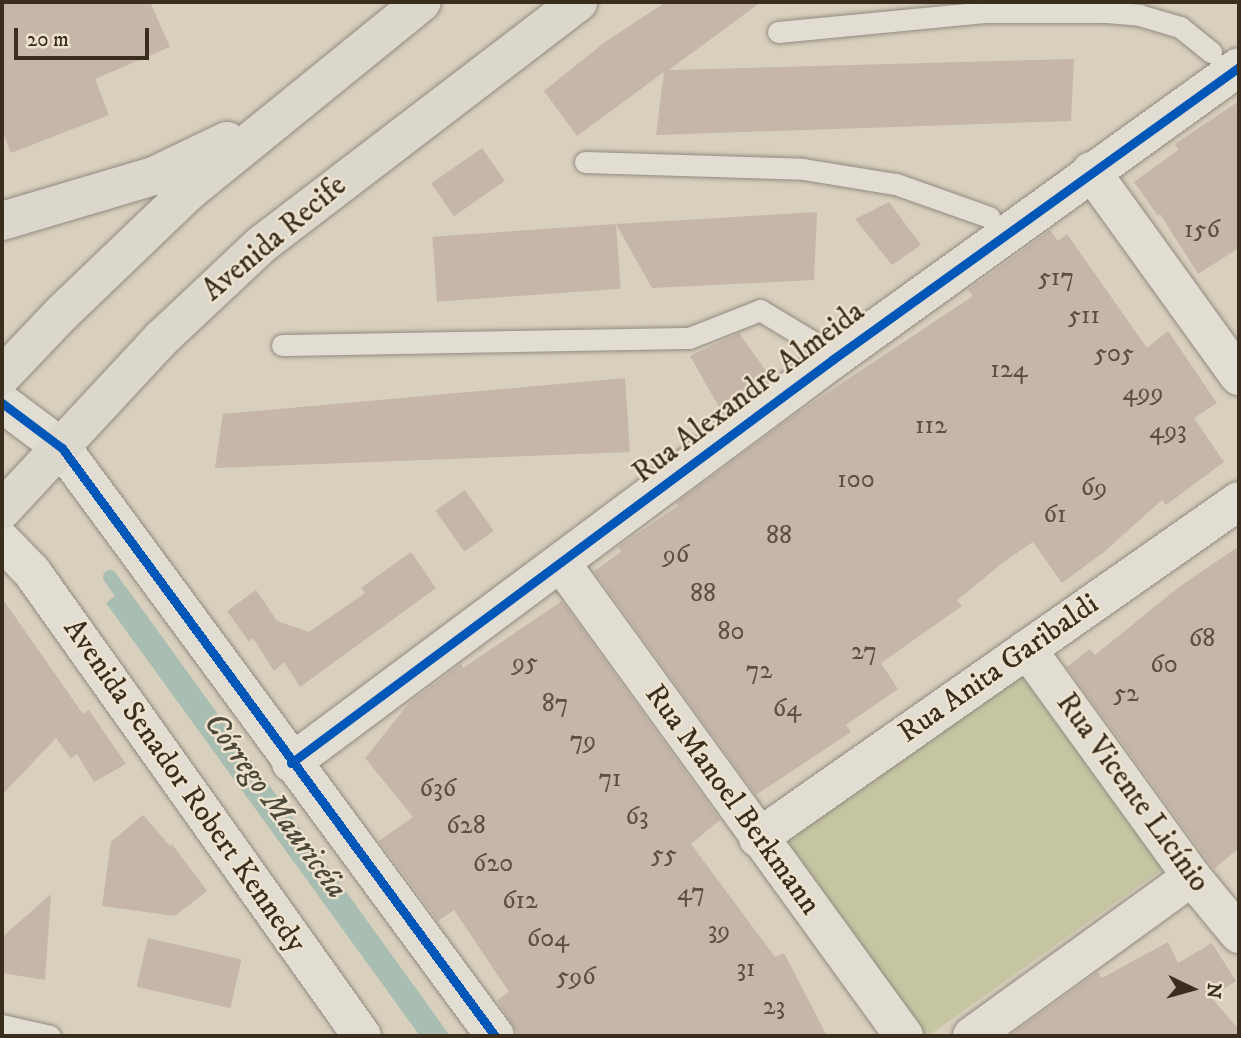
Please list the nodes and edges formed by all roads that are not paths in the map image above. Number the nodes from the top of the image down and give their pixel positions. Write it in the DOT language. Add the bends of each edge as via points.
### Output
graph roads {
  1 [pos="422,2"];
  2 [pos="578,2"];
  3 [pos="778,32"];
  4 [pos="1226,64"];
  5 [pos="279,116"];
  6 [pos="585,162"];
  7 [pos="1091,171"];
  8 [pos="2,221"];
  9 [pos="1000,224"];
  10 [pos="282,345"];
  11 [pos="828,354"];
  12 [pos="2,376"];
  13 [pos="1239,376"];
  14 [pos="2,402"];
  15 [pos="62,448"];
  16 [pos="1239,501"];
  17 [pos="2,510"];
  18 [pos="2,541"];
  19 [pos="561,563"];
  20 [pos="1027,649"];
  21 [pos="291,762"];
  22 [pos="758,838"];
  23 [pos="1192,877"];
  24 [pos="1239,934"];
  25 [pos="2,1025"];
  26 [pos="50,1036"];
  27 [pos="362,1036"];
  28 [pos="495,1036"];
  29 [pos="904,1036"];
  30 [pos="972,1036"];
  1 -- 5 [label="main road"];
  2 -- 15 [label="main road, Avenida Recife" via="262,244 162,338"];
  3 -- 4 [label="lane" via="987,12 1107,12 1139,15 1180,27"];
  4 -- 7 [label="street, Rua Alexandre Almeida"];
  5 -- 8 [label="main road" via="155,176"];
  5 -- 12 [label="main road" via="188,192"];
  6 -- 9 [label="lane" via="803,169 897,184"];
  7 -- 9 [label="street, Rua Alexandre Almeida"];
  7 -- 13 [label="street"];
  9 -- 11 [label="street, Rua Alexandre Almeida"];
  10 -- 11 [label="lane" via="689,338 760,310"];
  11 -- 19 [label="street, Rua Alexandre Almeida"];
  14 -- 15 [label="street"];
  15 -- 17 [label="main road, Avenida Recife"];
  15 -- 21 [label="street"];
  16 -- 20 [label="street, Rua Anita Garibaldi"];
  18 -- 27 [label="street, Avenida Senador Robert Kennedy" via="32,572"];
  19 -- 21 [label="street, Rua Alexandre Almeida"];
  19 -- 22 [label="street, Rua Manoel Berkmann"];
  20 -- 22 [label="street, Rua Anita Garibaldi"];
  20 -- 23 [label="street, Rua Vicente Licínio"];
  21 -- 28 [label="street"];
  22 -- 29 [label="street, Rua Manoel Berkmann"];
  23 -- 24 [label="street, Rua Vicente Licínio"];
  23 -- 30 [label="street"];
  25 -- 26 [label="lane"];
}
